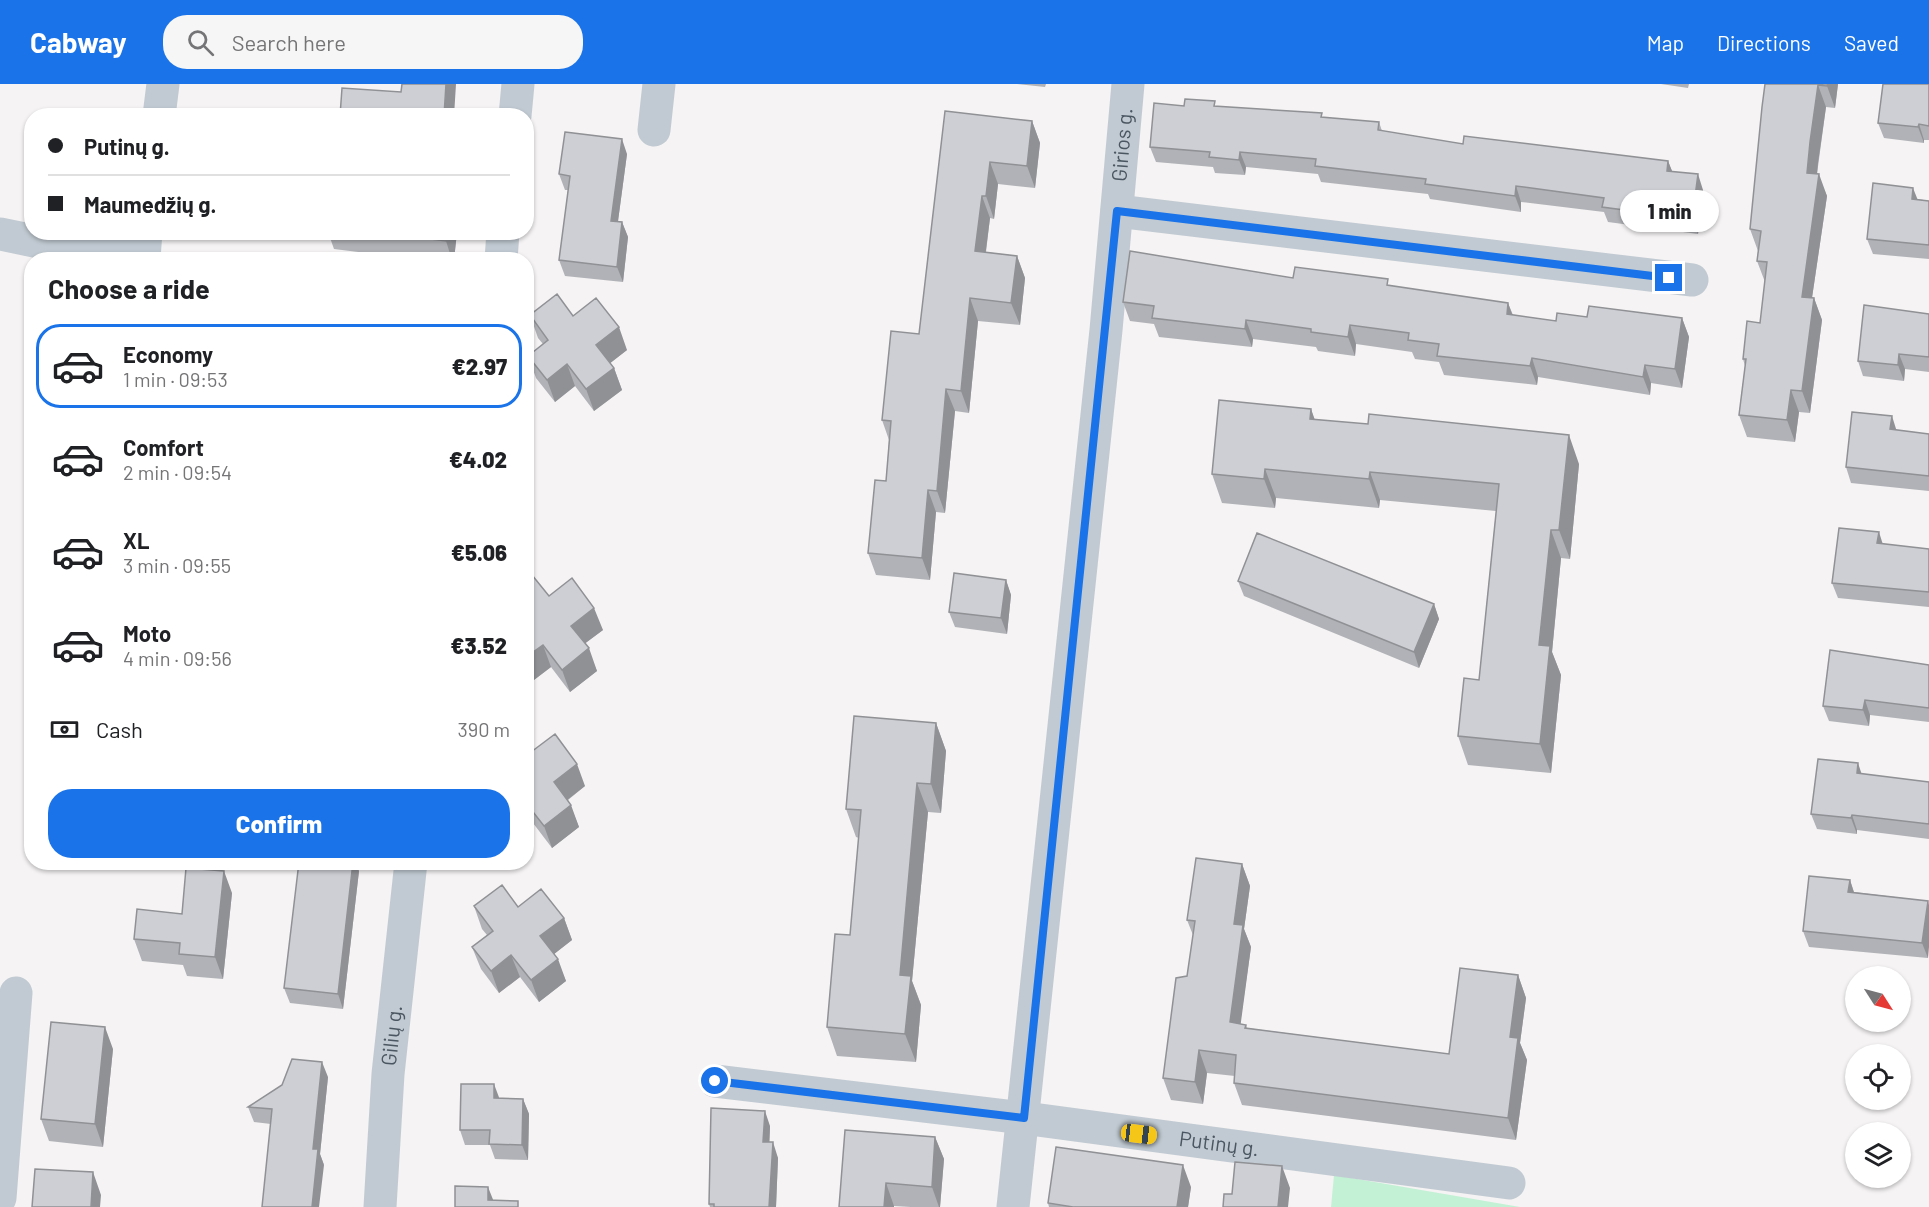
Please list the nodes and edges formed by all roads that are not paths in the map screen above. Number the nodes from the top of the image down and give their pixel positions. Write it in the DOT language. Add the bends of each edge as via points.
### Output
graph roads {
  1 [pos="163,84"];
  2 [pos="518,84"];
  3 [pos="659,84"];
  4 [pos="1128,84"];
  5 [pos="160,108"];
  6 [pos="516,108"];
  7 [pos="654,130"];
  8 [pos="1117,211"];
  9 [pos="0,234"];
  10 [pos="24,239"];
  11 [pos="29,240"];
  12 [pos="97,252"];
  13 [pos="1692,280"];
  14 [pos="410,870"];
  15 [pos="16,993"];
  16 [pos="715,1081"];
  17 [pos="1024,1118"];
  18 [pos="1509,1183"];
  19 [pos="0,1198"];
  20 [pos="380,1207"];
  21 [pos="1013,1207"];
  1 -- 5 [label="street"];
  2 -- 6 [label="street"];
  3 -- 7 [label="street"];
  4 -- 8 [label="street, Girios g."];
  8 -- 13 [label="street"];
  8 -- 17 [label="street, Girios g."];
  9 -- 10 [label="street"];
  11 -- 12 [label="street"];
  14 -- 20 [label="street, Gilių g." via="388,1074"];
  15 -- 19 [label="street"];
  16 -- 17 [label="street, Putinų g."];
  17 -- 18 [label="street, Putinų g."];
  17 -- 21 [label="street, Girios g."];
}
